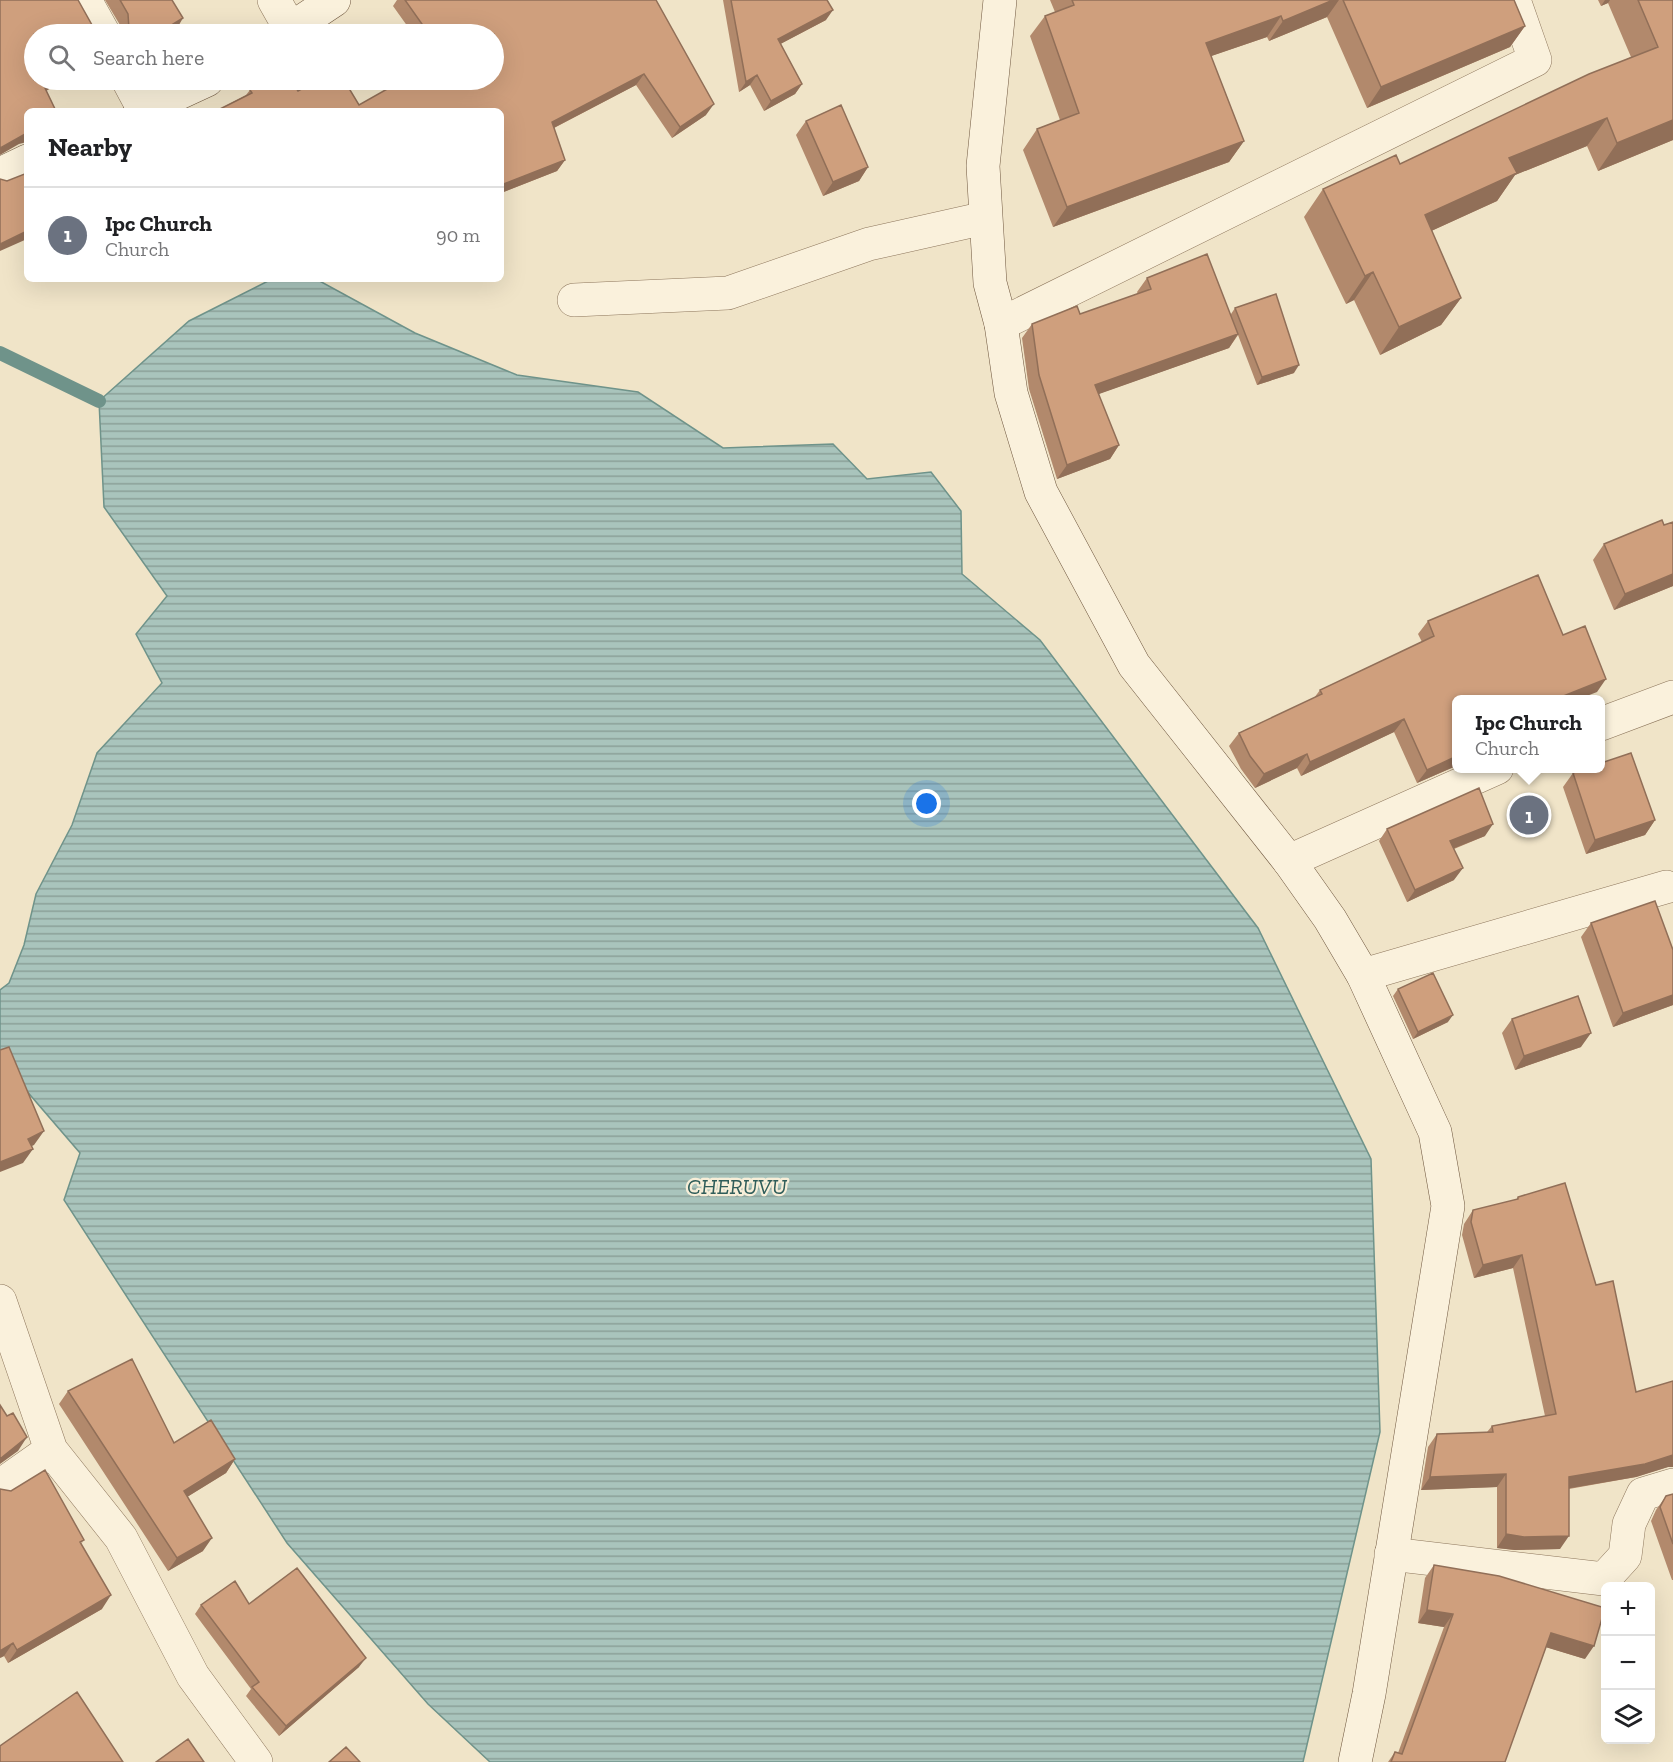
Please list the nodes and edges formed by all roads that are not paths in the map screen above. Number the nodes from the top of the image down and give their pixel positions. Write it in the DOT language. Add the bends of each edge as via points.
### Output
graph roads {
  1 [pos="85,0"];
  2 [pos="274,0"];
  3 [pos="334,0"];
  4 [pos="1000,0"];
  5 [pos="1514,0"];
  6 [pos="98,24"];
  7 [pos="284,24"];
  8 [pos="299,24"];
  9 [pos="133,90"];
  10 [pos="185,90"];
  11 [pos="141,108"];
  12 [pos="146,108"];
  13 [pos="985,218"];
  14 [pos="574,300"];
  15 [pos="1001,324"];
  16 [pos="1673,697"];
  17 [pos="1605,722"];
  18 [pos="1486,773"];
  19 [pos="1288,861"];
  20 [pos="1666,887"];
  21 [pos="1363,975"];
  22 [pos="0,1301"];
  23 [pos="7,1342"];
  24 [pos="51,1450"];
  25 [pos="1673,1485"];
  26 [pos="0,1486"];
  27 [pos="1391,1554"];
  28 [pos="256,1762"];
  29 [pos="1355,1762"];
  1 -- 6 [label="street"];
  2 -- 7 [label="street"];
  3 -- 8 [label="street"];
  4 -- 13 [label="street" via="983,166"];
  5 -- 15 [label="street" via="1535,60"];
  9 -- 11 [label="street"];
  10 -- 12 [label="street"];
  13 -- 14 [label="street" via="869,244 728,293"];
  13 -- 15 [label="street" via="990,283"];
  15 -- 19 [label="street" via="1011,393 1047,502 1134,665"];
  16 -- 17 [label="street"];
  18 -- 19 [label="street"];
  19 -- 21 [label="street" via="1330,919"];
  20 -- 21 [label="street"];
  21 -- 27 [label="street" via="1435,1132 1448,1206"];
  22 -- 23 [label="street"];
  23 -- 24 [label="street"];
  24 -- 26 [label="street"];
  24 -- 28 [label="street" via="121,1538 193,1676"];
  25 -- 27 [label="street" via="1643,1494 1629,1524 1625,1556 1604,1579"];
  27 -- 29 [label="street"];
}
